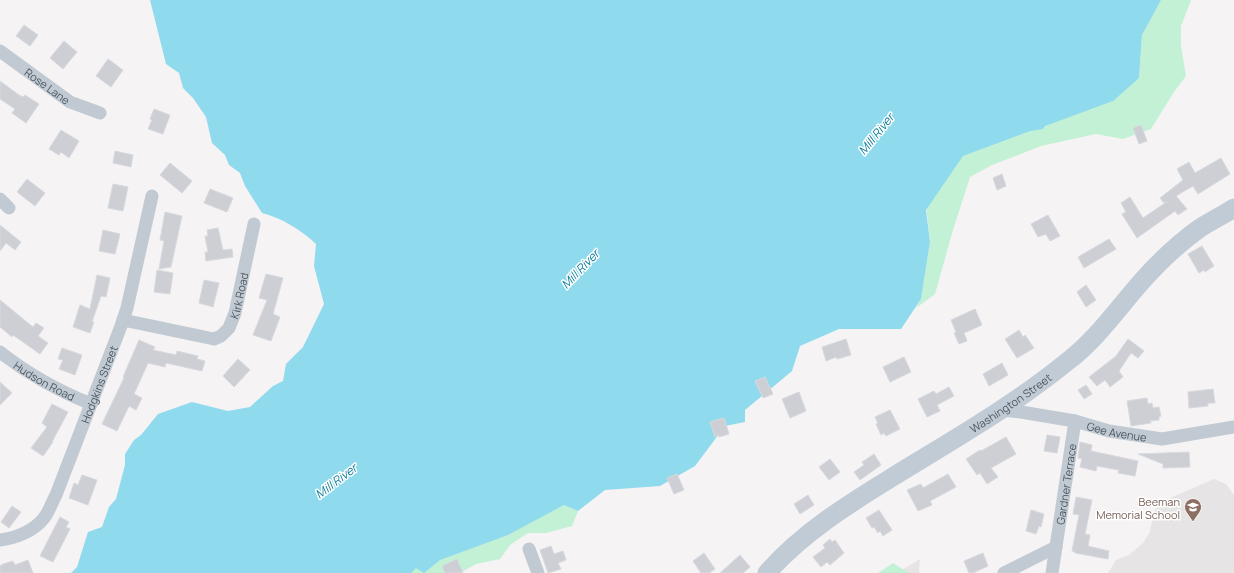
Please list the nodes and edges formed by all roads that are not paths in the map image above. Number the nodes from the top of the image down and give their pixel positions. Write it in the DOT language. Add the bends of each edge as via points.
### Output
graph roads {
  1 [pos="0,51"];
  2 [pos="100,113"];
  3 [pos="152,196"];
  4 [pos="1234,208"];
  5 [pos="254,224"];
  6 [pos="123,320"];
  7 [pos="0,352"];
  8 [pos="91,404"];
  9 [pos="1001,410"];
  10 [pos="1075,421"];
  11 [pos="1234,427"];
  12 [pos="0,540"];
  13 [pos="1056,547"];
  14 [pos="529,550"];
  15 [pos="538,573"];
  16 [pos="767,573"];
  17 [pos="1004,573"];
  18 [pos="1052,573"];
  1 -- 2 [label="street, Rose Lane" via="70,102"];
  3 -- 6 [label="street, Hodgkins Street"];
  4 -- 9 [label="main road, Washington Street" via="1200,228 1179,245 1143,280 1069,361"];
  5 -- 6 [label="street, Kirk Road" via="235,313 230,328 221,336 214,339"];
  6 -- 8 [label="street, Hodgkins Street"];
  7 -- 8 [label="street, Hudson Road" via="48,384"];
  8 -- 12 [label="street, Hodgkins Street" via="56,495 44,518 32,529 18,536"];
  9 -- 10 [label="street, Gee Avenue"];
  9 -- 16 [label="main road, Washington Street" via="854,501 797,543"];
  10 -- 11 [label="street, Gee Avenue" via="1109,431 1162,439"];
  10 -- 13 [label="street, Gardner Terrace"];
  13 -- 17 [label="street"];
  13 -- 18 [label="street, Gardner Terrace"];
  14 -- 15 [label="street"];
}
